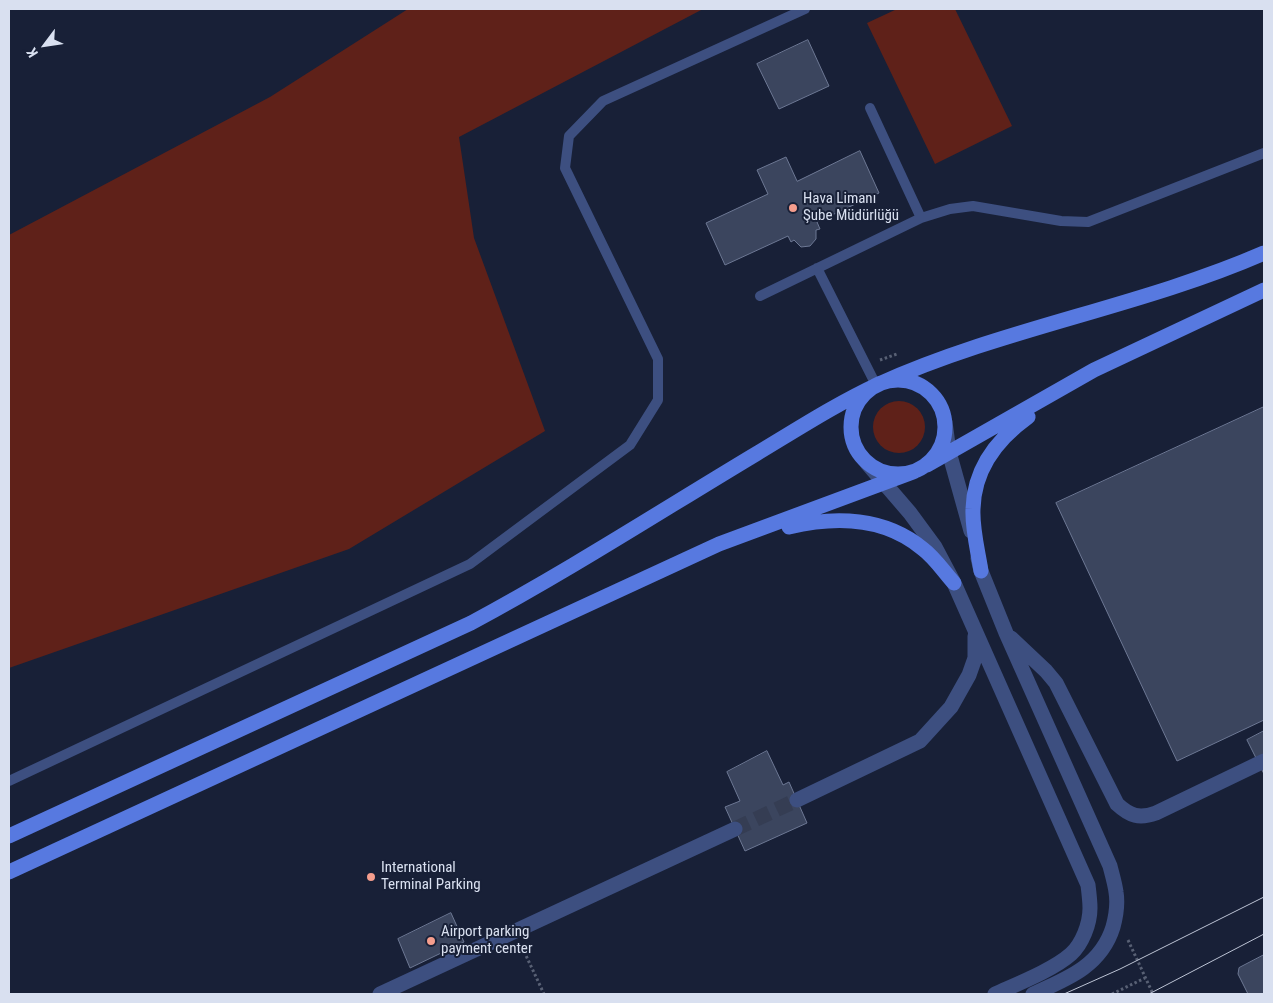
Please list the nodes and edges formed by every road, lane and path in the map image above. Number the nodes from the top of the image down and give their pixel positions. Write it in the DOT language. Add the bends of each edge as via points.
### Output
graph roads {
  1 [pos="805,9"];
  2 [pos="870,108"];
  3 [pos="1264,153"];
  4 [pos="921,218"];
  5 [pos="1264,253"];
  6 [pos="817,268"];
  7 [pos="1264,290"];
  8 [pos="760,296"];
  9 [pos="1094,370"];
  10 [pos="876,386"];
  11 [pos="945,422"];
  12 [pos="949,452"];
  13 [pos="867,463"];
  14 [pos="927,465"];
  15 [pos="913,472"];
  16 [pos="885,483"];
  17 [pos="719,544"];
  18 [pos="981,571"];
  19 [pos="954,583"];
  20 [pos="975,629"];
  21 [pos="1006,633"];
  22 [pos="1264,761"];
  23 [pos="9,781"];
  24 [pos="797,800"];
  25 [pos="735,829"];
  26 [pos="9,836"];
  27 [pos="9,872"];
  28 [pos="1116,915"];
  29 [pos="514,931"];
  30 [pos="1145,978"];
  31 [pos="380,994"];
  32 [pos="544,994"];
  33 [pos="995,994"];
  34 [pos="1033,994"];
  35 [pos="1112,994"];
  36 [pos="1153,994"];
  1 -- 23 [label="lane" via="603,101 569,136 565,168 658,359 658,400 630,445 470,564"];
  2 -- 4 [label="lane"];
  3 -- 4 [label="lane" via="1088,222 1061,221 973,206"];
  4 -- 6 [label="lane"];
  5 -- 10 [label="main road" via="1194,280 911,370"];
  6 -- 8 [label="lane"];
  6 -- 10 [label="lane"];
  7 -- 9 [label="main road"];
  9 -- 12 [label="main road"];
  9 -- 18 [label="main road" via="1011,429 985,461 974,491 973,511"];
  10 -- 11 [label="main road" via="890,381 920,385 932,394"];
  10 -- 13 [label="main road" via="864,394 852,421 852,436"];
  10 -- 26 [label="main road" via="471,623"];
  11 -- 12 [label="street"];
  11 -- 14 [label="main road" via="944,438 938,453"];
  12 -- 14 [label="main road"];
  12 -- 18 [label="street"];
  13 -- 15 [label="main road" via="889,473"];
  13 -- 16 [label="street"];
  14 -- 15 [label="main road"];
  15 -- 16 [label="main road"];
  16 -- 17 [label="main road"];
  16 -- 19 [label="street" via="935,547"];
  17 -- 19 [label="main road" via="809,522 863,522 885,527 924,549"];
  17 -- 27 [label="main road"];
  18 -- 21 [label="street"];
  19 -- 20 [label="street"];
  20 -- 24 [label="street" via="975,658 969,675 951,707 920,741"];
  20 -- 33 [label="street" via="1088,885 1090,909 1083,938 1071,954"];
  21 -- 22 [label="street" via="1056,683 1117,804 1127,813 1138,816 1156,813"];
  21 -- 28 [label="street" via="1110,866 1117,893"];
  25 -- 29 [label="street"];
  28 -- 30 [label="path"];
  28 -- 34 [label="street" via="1108,940 1096,957 1070,977"];
  29 -- 31 [label="street"];
  29 -- 32 [label="path"];
  30 -- 35 [label="path"];
  30 -- 36 [label="path"];
}
